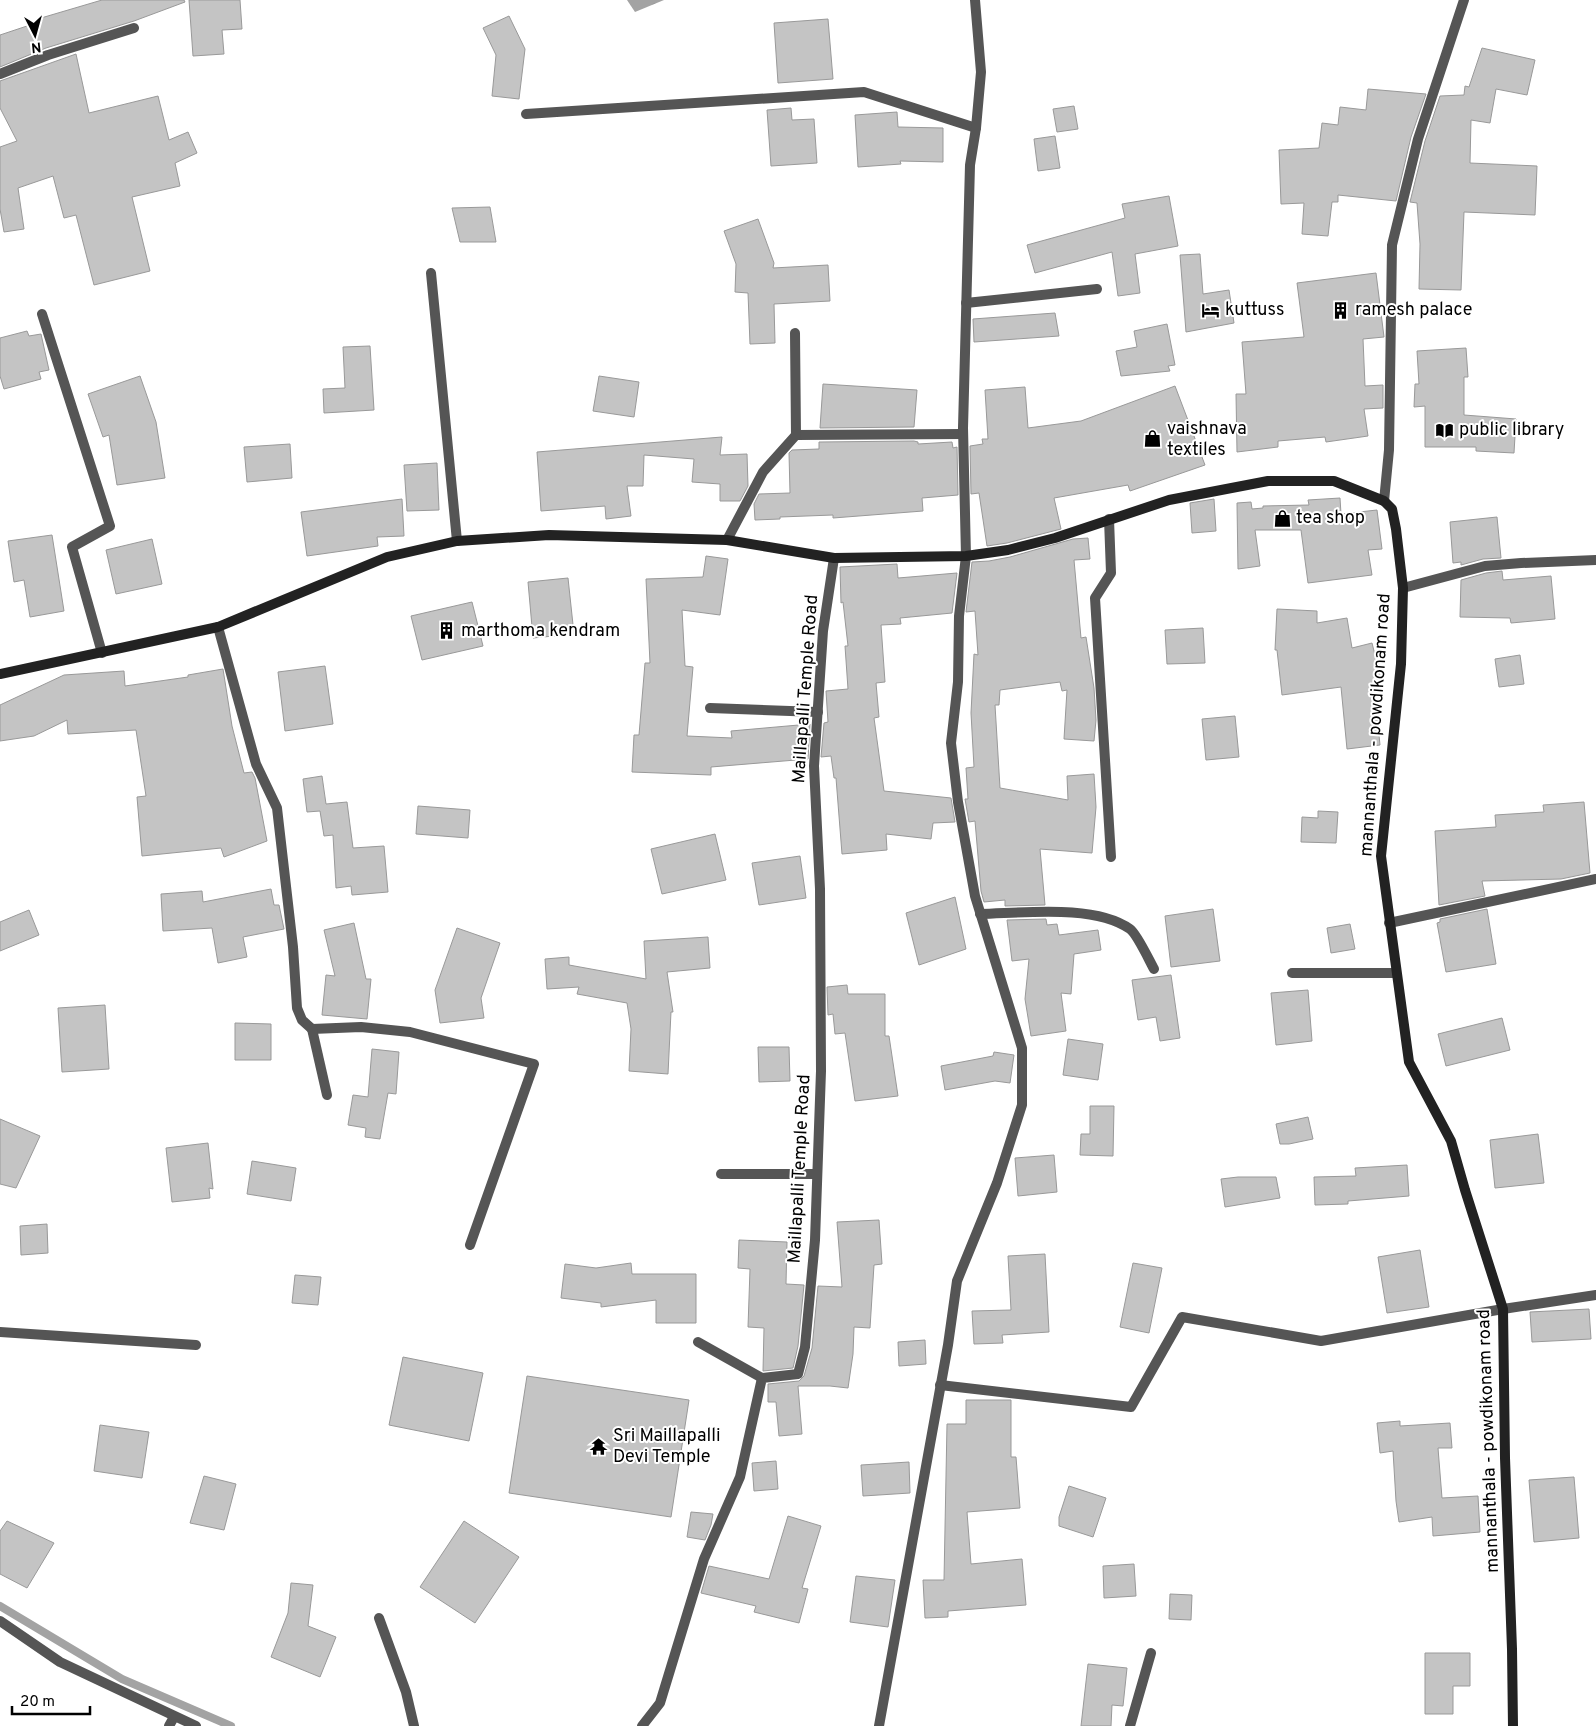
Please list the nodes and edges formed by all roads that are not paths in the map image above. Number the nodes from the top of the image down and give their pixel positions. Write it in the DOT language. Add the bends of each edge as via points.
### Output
graph roads {
  1 [pos="975,0"];
  2 [pos="1464,0"];
  3 [pos="134,28"];
  4 [pos="0,74"];
  5 [pos="526,114"];
  6 [pos="976,128"];
  7 [pos="431,273"];
  8 [pos="1097,289"];
  9 [pos="966,303"];
  10 [pos="42,314"];
  11 [pos="795,333"];
  12 [pos="963,434"];
  13 [pos="796,435"];
  14 [pos="1384,501"];
  15 [pos="1110,519"];
  16 [pos="727,540"];
  17 [pos="457,541"];
  18 [pos="966,556"];
  19 [pos="834,558"];
  20 [pos="1596,560"];
  21 [pos="1403,588"];
  22 [pos="218,627"];
  23 [pos="102,653"];
  24 [pos="0,674"];
  25 [pos="710,708"];
  26 [pos="818,712"];
  27 [pos="1111,857"];
  28 [pos="1596,879"];
  29 [pos="980,914"];
  30 [pos="1390,923"];
  31 [pos="1154,969"];
  32 [pos="1396,972"];
  33 [pos="1292,973"];
  34 [pos="312,1029"];
  35 [pos="327,1095"];
  36 [pos="721,1174"];
  37 [pos="818,1174"];
  38 [pos="470,1245"];
  39 [pos="1596,1295"];
  40 [pos="1503,1309"];
  41 [pos="0,1332"];
  42 [pos="698,1342"];
  43 [pos="196,1345"];
  44 [pos="762,1378"];
  45 [pos="940,1385"];
  46 [pos="379,1618"];
  47 [pos="0,1622"];
  48 [pos="1151,1653"];
  49 [pos="174,1716"];
  50 [pos="168,1726"];
  51 [pos="196,1726"];
  52 [pos="414,1726"];
  53 [pos="642,1726"];
  54 [pos="879,1726"];
  55 [pos="1130,1726"];
  56 [pos="1512,1726"];
  1 -- 6 [label="street" via="981,72"];
  2 -- 14 [label="street" via="1418,138 1392,245"];
  3 -- 4 [label="street"];
  5 -- 6 [label="street" via="864,92"];
  6 -- 9 [label="street" via="970,165"];
  7 -- 17 [label="street"];
  8 -- 9 [label="street"];
  9 -- 12 [label="street"];
  10 -- 23 [label="street" via="110,526 72,547"];
  11 -- 13 [label="street"];
  12 -- 13 [label="street"];
  12 -- 18 [label="street"];
  13 -- 16 [label="street" via="763,472"];
  14 -- 15 [label="main road" via="1334,481 1268,481 1169,500"];
  14 -- 21 [label="main road, mannanthala - powdikonam road" via="1392,510 1396,528"];
  15 -- 18 [label="main road" via="1008,550"];
  15 -- 27 [label="street" via="1111,573 1094,598"];
  16 -- 17 [label="main road" via="549,535"];
  16 -- 19 [label="main road"];
  17 -- 22 [label="main road" via="387,558"];
  18 -- 19 [label="main road"];
  18 -- 29 [label="street" via="951,743 958,802"];
  19 -- 26 [label="street, Maillapalli Temple Road" via="823,631"];
  20 -- 21 [label="street" via="1485,566"];
  21 -- 30 [label="main road, mannanthala - powdikonam road" via="1401,664 1381,856"];
  22 -- 23 [label="main road"];
  22 -- 34 [label="street" via="256,764 277,808 297,1008 302,1020"];
  23 -- 24 [label="main road"];
  25 -- 26 [label="street"];
  26 -- 37 [label="street, Maillapalli Temple Road" via="814,766 820,889"];
  28 -- 30 [label="street"];
  29 -- 31 [label="street" via="1060,912 1107,918 1132,930"];
  29 -- 45 [label="street" via="1022,1048 1022,1105 996,1184 957,1281"];
  30 -- 32 [label="main road, mannanthala - powdikonam road"];
  32 -- 33 [label="street"];
  32 -- 40 [label="main road, mannanthala - powdikonam road" via="1409,1062 1451,1140"];
  34 -- 35 [label="street"];
  34 -- 38 [label="street" via="361,1027 410,1032 534,1064"];
  36 -- 37 [label="street"];
  37 -- 44 [label="street, Maillapalli Temple Road" via="805,1348 798,1374"];
  39 -- 40 [label="street"];
  40 -- 45 [label="street" via="1321,1341 1182,1317 1131,1407"];
  40 -- 56 [label="main road, mannanthala - powdikonam road"];
  41 -- 43 [label="street"];
  42 -- 44 [label="street"];
  44 -- 53 [label="street" via="740,1477 704,1559 660,1703"];
  45 -- 54 [label="street"];
  46 -- 52 [label="street" via="406,1692"];
  47 -- 49 [label="street" via="60,1662"];
  48 -- 55 [label="street"];
  49 -- 50 [label="street"];
  49 -- 51 [label="street"];
}
